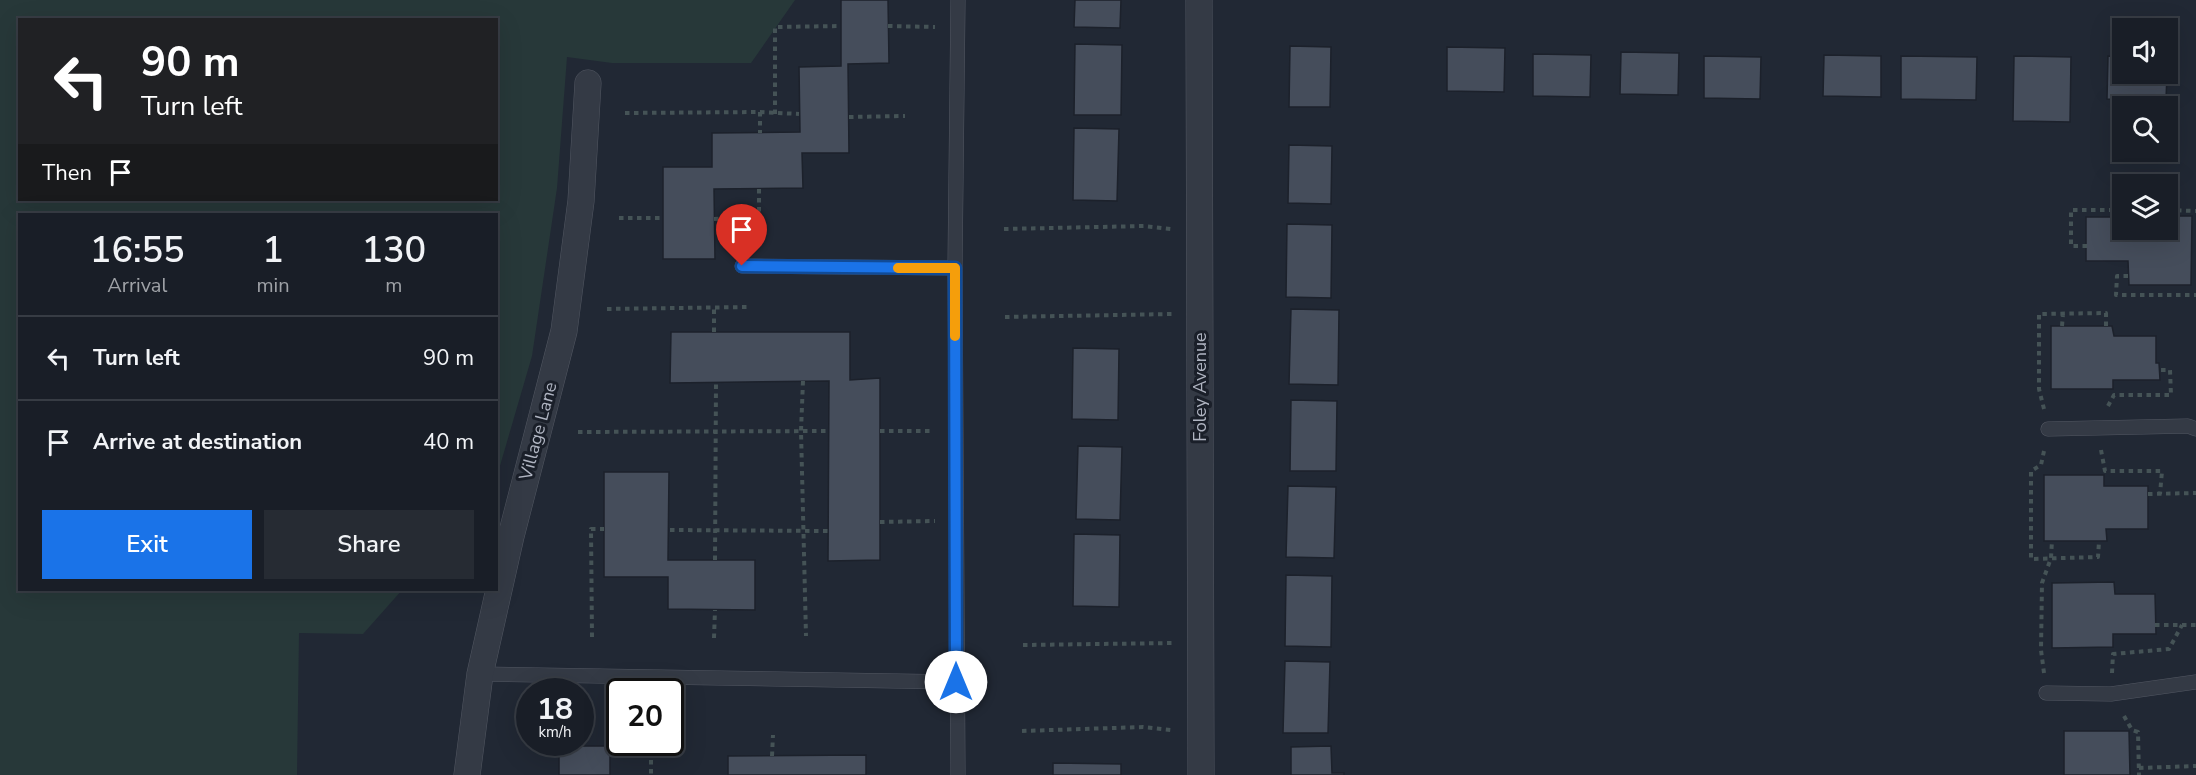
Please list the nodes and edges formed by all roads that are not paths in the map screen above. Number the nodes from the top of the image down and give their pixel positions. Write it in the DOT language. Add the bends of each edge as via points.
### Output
graph roads {
  1 [pos="958,0"];
  2 [pos="1199,0"];
  3 [pos="588,83"];
  4 [pos="742,266"];
  5 [pos="955,268"];
  6 [pos="2048,429"];
  7 [pos="2196,429"];
  8 [pos="480,674"];
  9 [pos="956,682"];
  10 [pos="2196,682"];
  11 [pos="2046,693"];
  12 [pos="467,775"];
  13 [pos="958,775"];
  14 [pos="1201,775"];
  1 -- 5 [label="lane"];
  2 -- 14 [label="street, Foley Avenue"];
  3 -- 8 [label="street, Village Lane" via="582,201 564,331"];
  4 -- 5 [label="lane"];
  5 -- 9 [label="lane"];
  6 -- 7 [label="lane"];
  8 -- 9 [label="lane"];
  8 -- 12 [label="street, Village Lane"];
  9 -- 13 [label="lane"];
  10 -- 11 [label="lane" via="2111,694"];
}
